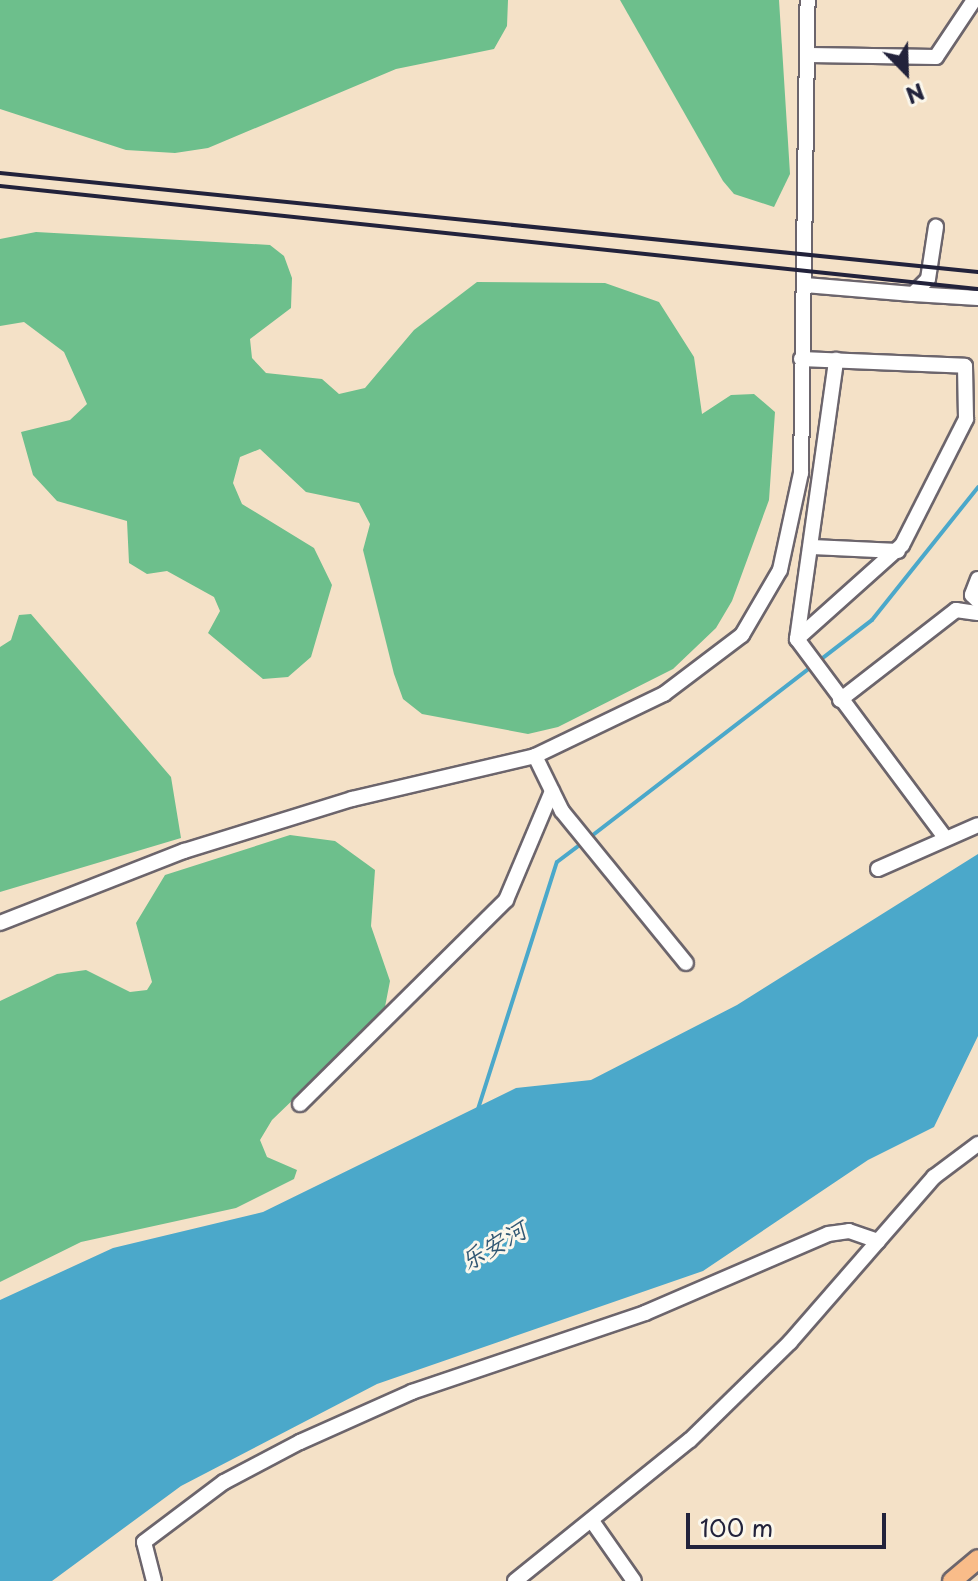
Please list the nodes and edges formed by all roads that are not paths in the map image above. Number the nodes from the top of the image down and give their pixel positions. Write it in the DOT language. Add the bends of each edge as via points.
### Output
graph roads {
  1 [pos="808,0"];
  2 [pos="974,0"];
  3 [pos="809,55"];
  4 [pos="936,227"];
  5 [pos="805,285"];
  6 [pos="913,294"];
  7 [pos="978,298"];
  8 [pos="801,359"];
  9 [pos="836,360"];
  10 [pos="812,547"];
  11 [pos="898,551"];
  12 [pos="978,579"];
  13 [pos="978,601"];
  14 [pos="978,613"];
  15 [pos="797,639"];
  16 [pos="840,700"];
  17 [pos="535,756"];
  18 [pos="552,791"];
  19 [pos="978,825"];
  20 [pos="946,839"];
  21 [pos="878,869"];
  22 [pos="0,923"];
  23 [pos="686,963"];
  24 [pos="300,1104"];
  25 [pos="978,1144"];
  26 [pos="878,1241"];
  27 [pos="592,1521"];
  28 [pos="978,1559"];
  29 [pos="154,1581"];
  30 [pos="515,1581"];
  31 [pos="634,1581"];
  32 [pos="952,1581"];
  1 -- 3 [label="street"];
  2 -- 3 [label="street" via="936,57"];
  3 -- 5 [label="street"];
  4 -- 6 [label="street" via="928,279"];
  5 -- 6 [label="street"];
  5 -- 8 [label="street"];
  6 -- 7 [label="street"];
  8 -- 9 [label="street"];
  8 -- 17 [label="street" via="795,526 762,608 742,635 664,694"];
  9 -- 10 [label="street"];
  9 -- 11 [label="street" via="965,366 966,419"];
  10 -- 11 [label="street"];
  10 -- 15 [label="street"];
  11 -- 15 [label="street"];
  12 -- 13 [label="street" via="972,595"];
  14 -- 16 [label="street" via="956,610"];
  15 -- 16 [label="street"];
  16 -- 20 [label="street"];
  17 -- 18 [label="street"];
  17 -- 22 [label="street" via="352,799 184,851"];
  18 -- 23 [label="street"];
  18 -- 24 [label="street" via="506,900"];
  19 -- 20 [label="street"];
  20 -- 21 [label="street"];
  25 -- 26 [label="street" via="934,1177"];
  26 -- 27 [label="street" via="690,1440"];
  26 -- 29 [label="street" via="849,1231 828,1234 645,1313 412,1392 300,1442 224,1482 144,1542"];
  27 -- 30 [label="street"];
  27 -- 31 [label="street"];
  28 -- 32 [label="main road"];
}
